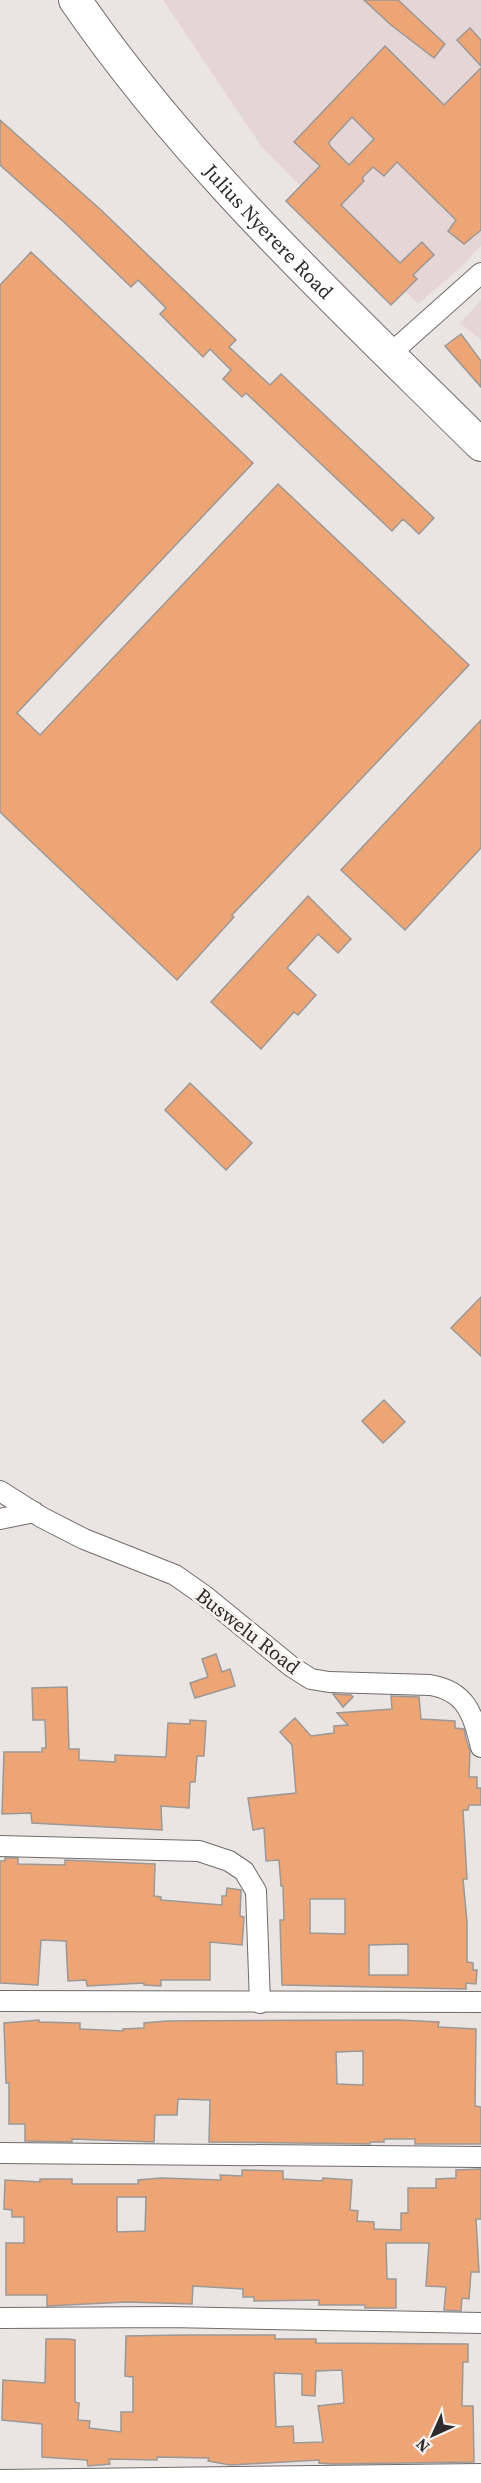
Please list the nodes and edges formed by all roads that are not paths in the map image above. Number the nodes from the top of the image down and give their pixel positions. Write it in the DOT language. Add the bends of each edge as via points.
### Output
graph roads {
  1 [pos="75,0"];
  2 [pos="481,273"];
  3 [pos="390,354"];
  4 [pos="481,445"];
  5 [pos="0,1491"];
  6 [pos="34,1512"];
  7 [pos="0,1519"];
  8 [pos="481,1747"];
  9 [pos="0,1846"];
  10 [pos="0,2001"];
  11 [pos="481,2002"];
  12 [pos="260,2003"];
  13 [pos="0,2153"];
  14 [pos="481,2157"];
  15 [pos="0,2318"];
  16 [pos="481,2323"];
  17 [pos="481,2474"];
  18 [pos="0,2480"];
  1 -- 3 [label="highway, Julius Nyerere Road" via="108,48 222,185"];
  2 -- 3 [label="street"];
  3 -- 4 [label="highway, Julius Nyerere Road"];
  5 -- 6 [label="street, Buswelu Road"];
  6 -- 7 [label="street"];
  6 -- 8 [label="street, Buswelu Road" via="84,1539 175,1575 310,1679 446,1688 463,1701 473,1716"];
  9 -- 12 [label="street" via="199,1851 229,1861 243,1871 256,1891"];
  10 -- 12 [label="street"];
  11 -- 12 [label="street"];
  13 -- 14 [label="street"];
  15 -- 16 [label="street"];
  17 -- 18 [label="street"];
}
